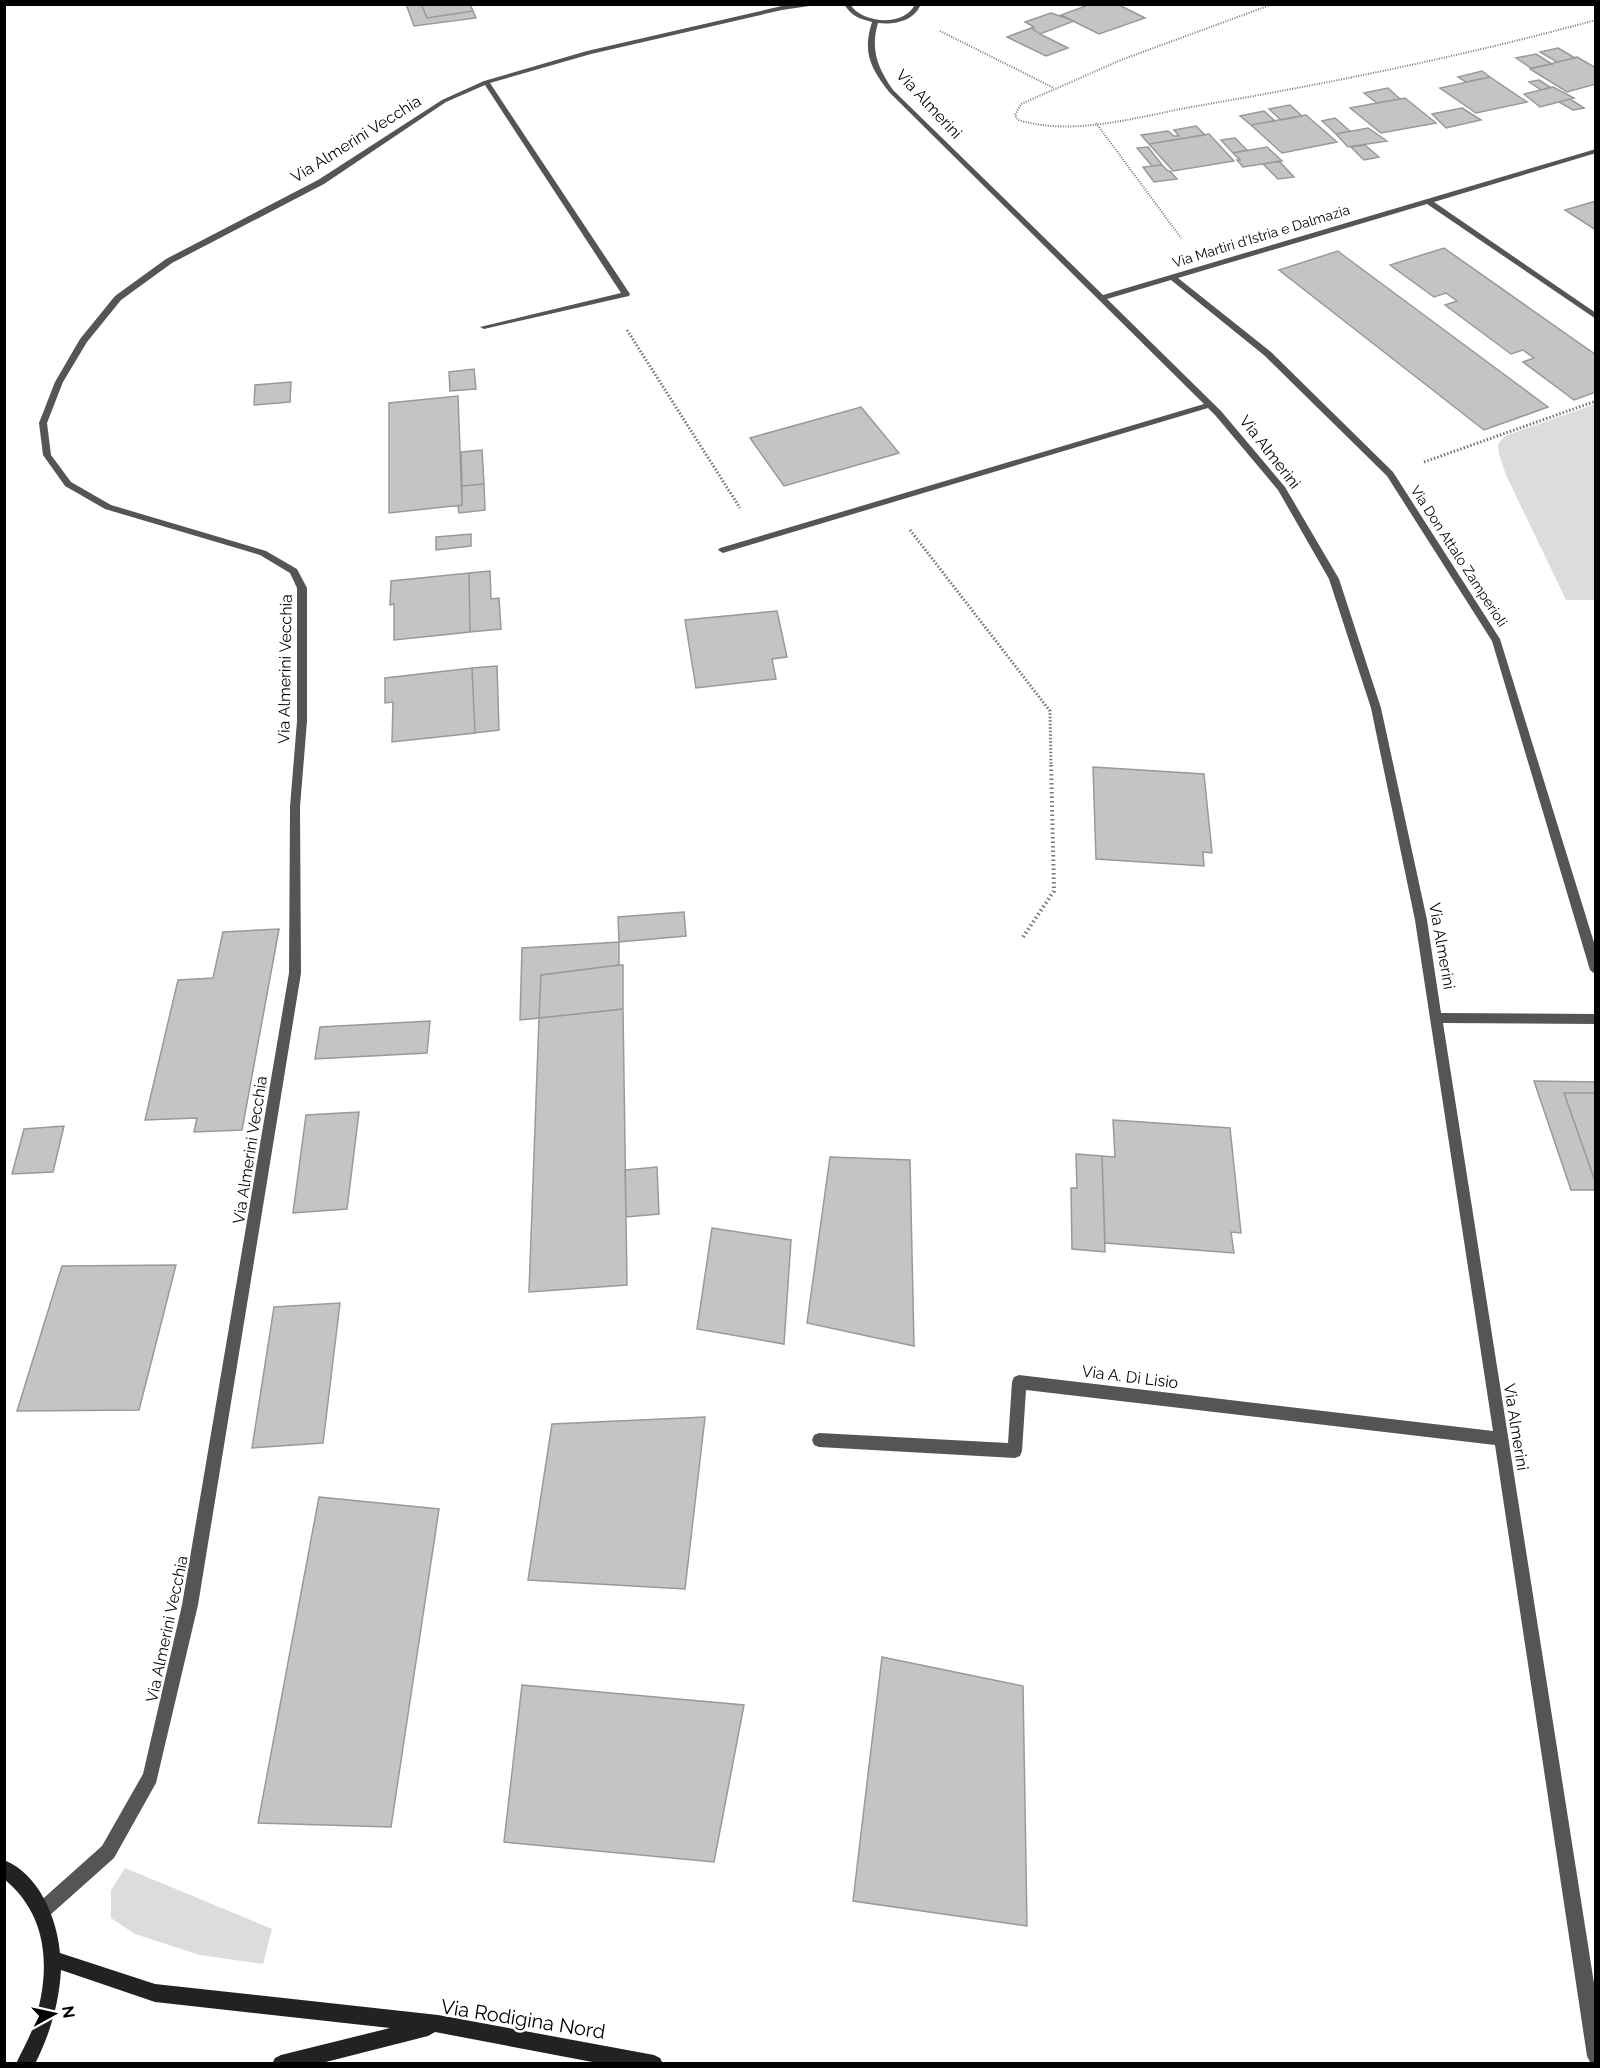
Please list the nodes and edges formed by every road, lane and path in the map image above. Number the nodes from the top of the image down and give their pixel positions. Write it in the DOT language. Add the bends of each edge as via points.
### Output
graph roads {
  1 [pos="820,4"];
  2 [pos="847,4"];
  3 [pos="918,4"];
  4 [pos="1273,4"];
  5 [pos="911,16"];
  6 [pos="1596,20"];
  7 [pos="876,21"];
  8 [pos="486,82"];
  9 [pos="1054,89"];
  10 [pos="1096,123"];
  11 [pos="1596,151"];
  12 [pos="1428,201"];
  13 [pos="1203,268"];
  14 [pos="1172,277"];
  15 [pos="607,298"];
  16 [pos="1102,298"];
  17 [pos="1596,317"];
  18 [pos="484,327"];
  19 [pos="1596,401"];
  20 [pos="1210,405"];
  21 [pos="1390,474"];
  22 [pos="887,501"];
  23 [pos="760,539"];
  24 [pos="723,550"];
  25 [pos="1023,937"];
  26 [pos="1596,970"];
  27 [pos="1437,1018"];
  28 [pos="1596,1019"];
  29 [pos="1501,1439"];
  30 [pos="819,1440"];
  31 [pos="4,1868"];
  32 [pos="43,1910"];
  33 [pos="53,1959"];
  34 [pos="438,2024"];
  35 [pos="1596,2056"];
  36 [pos="25,2064"];
  37 [pos="281,2064"];
  38 [pos="654,2064"];
  1 -- 8 [label="street, Via Almerini Vecchia" via="782,8 612,47"];
  2 -- 7 [label="street" via="850,12"];
  3 -- 5 [label="street"];
  4 -- 9 [label="path"];
  5 -- 7 [label="street"];
  5 -- 9 [label="path"];
  6 -- 10 [label="path" via="1340,80"];
  7 -- 16 [label="street, Via Almerini" via="870,37 870,54 891,91"];
  8 -- 15 [label="street" via="626,294"];
  8 -- 32 [label="street, Via Almerini Vecchia" via="444,101 321,182 169,261 118,298 83,341 59,382 43,423 47,455 68,484 108,507 263,553 294,572 302,588 295,973 190,1605 150,1777 108,1852"];
  9 -- 10 [label="path" via="1021,104 1015,115 1018,120 1038,126"];
  10 -- 13 [label="path"];
  11 -- 12 [label="street, Via Martiri d'Istria e Dalmazia"];
  12 -- 13 [label="street, Via Martiri d'Istria e Dalmazia"];
  12 -- 17 [label="street"];
  13 -- 14 [label="street, Via Martiri d'Istria e Dalmazia"];
  14 -- 16 [label="street, Via Martiri d'Istria e Dalmazia"];
  14 -- 21 [label="street, Via Don Attalo Zamperioli" via="1268,354"];
  15 -- 18 [label="street"];
  15 -- 23 [label="path"];
  16 -- 20 [label="street, Via Almerini"];
  19 -- 21 [label="path"];
  20 -- 22 [label="street"];
  20 -- 27 [label="street, Via Almerini" via="1282,489 1334,579 1376,708 1422,920"];
  21 -- 26 [label="street, Via Don Attalo Zamperioli" via="1497,640"];
  22 -- 23 [label="street"];
  22 -- 25 [label="path" via="1050,711 1054,891"];
  23 -- 24 [label="street"];
  27 -- 28 [label="street"];
  27 -- 29 [label="street, Via Almerini"];
  29 -- 30 [label="street, Via A. Di Lisio" via="1018,1382 1015,1451"];
  29 -- 35 [label="street, Via Almerini"];
  31 -- 32 [label="main road" via="22,1879"];
  32 -- 33 [label="main road"];
  33 -- 34 [label="main road" via="155,1994"];
  33 -- 36 [label="main road" via="41,2030"];
  34 -- 37 [label="main road, Via Rodigina Nord"];
  34 -- 38 [label="main road, Via Rodigina Nord"];
}
